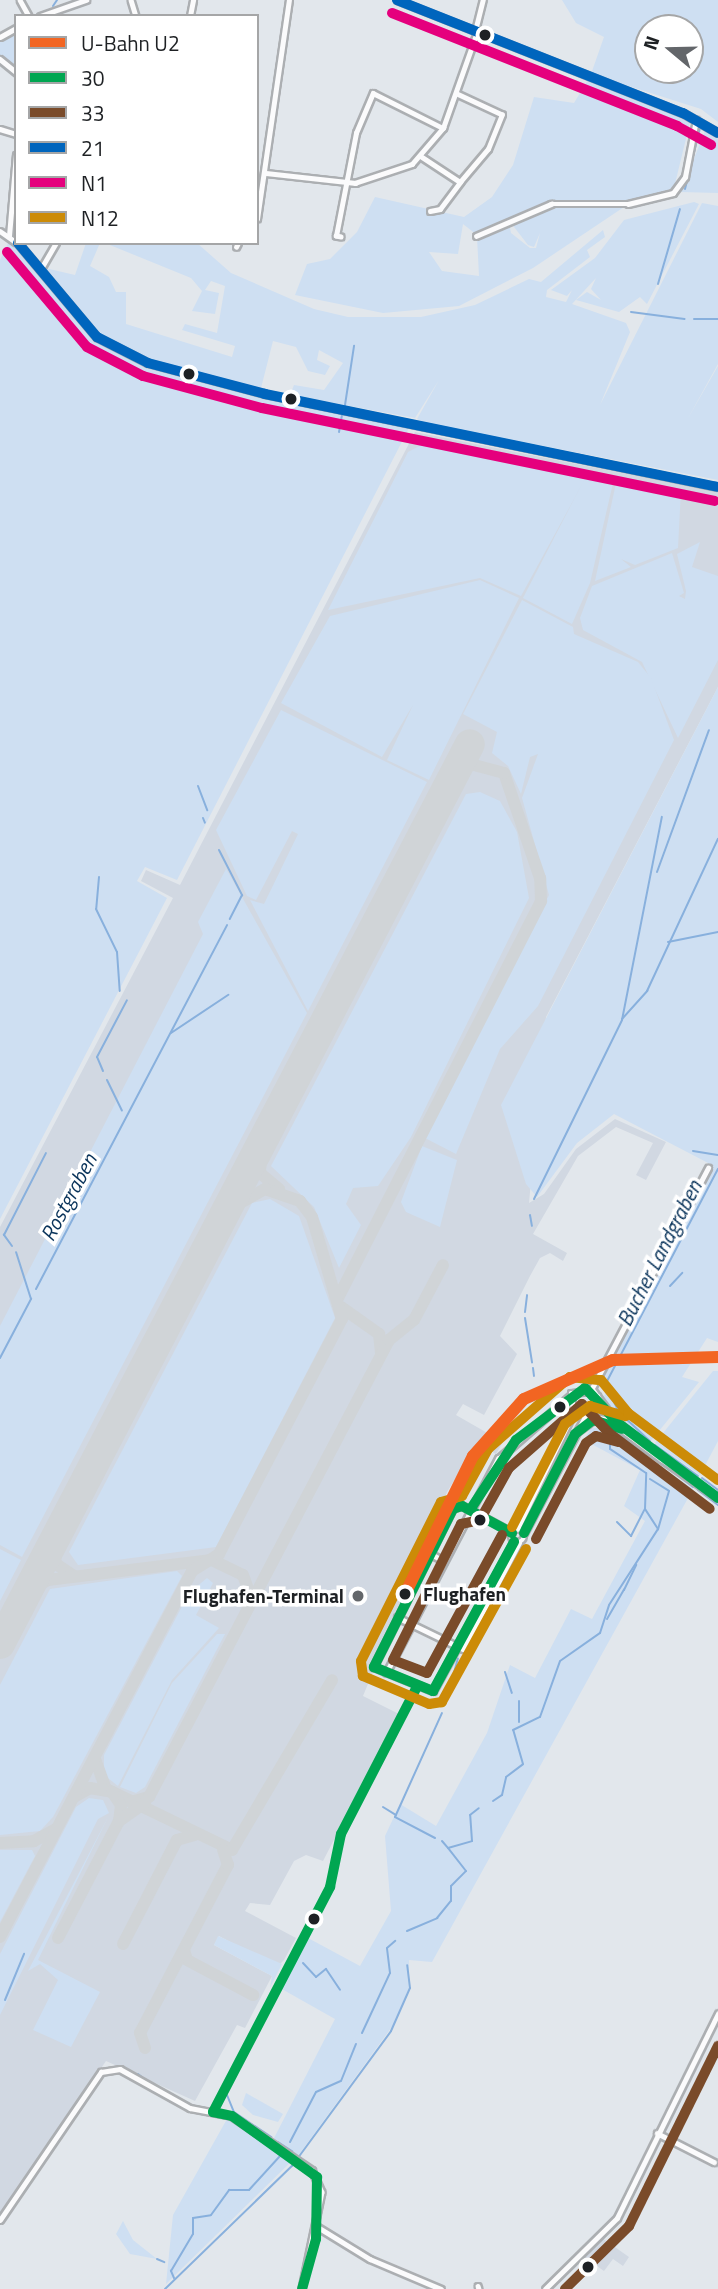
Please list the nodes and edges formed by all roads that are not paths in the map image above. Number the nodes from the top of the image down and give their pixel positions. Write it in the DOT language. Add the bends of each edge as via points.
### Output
graph roads {
  1 [pos="86,0"];
  2 [pos="289,0"];
  3 [pos="397,0"];
  4 [pos="483,0"];
  5 [pos="52,14"];
  6 [pos="476,31"];
  7 [pos="0,59"];
  8 [pos="14,70"];
  9 [pos="457,94"];
  10 [pos="696,119"];
  11 [pos="443,128"];
  12 [pos="718,133"];
  13 [pos="422,157"];
  14 [pos="266,173"];
  15 [pos="346,182"];
  16 [pos="460,182"];
  17 [pos="13,190"];
  18 [pos="259,209"];
  19 [pos="430,211"];
  20 [pos="0,231"];
  21 [pos="9,236"];
  22 [pos="476,236"];
  23 [pos="341,237"];
  24 [pos="14,240"];
  25 [pos="20,245"];
  26 [pos="55,245"];
  27 [pos="42,267"];
  28 [pos="718,487"];
  29 [pos="708,1168"];
  30 [pos="592,1390"];
  31 [pos="570,1396"];
  32 [pos="597,1396"];
  33 [pos="573,1413"];
  34 [pos="588,1416"];
  35 [pos="617,1425"];
  36 [pos="575,1434"];
  37 [pos="681,1472"];
  38 [pos="718,1498"];
  39 [pos="470,1510"];
  40 [pos="517,1529"];
  41 [pos="512,1533"];
  42 [pos="524,1533"];
  43 [pos="516,1542"];
  44 [pos="430,1554"];
  45 [pos="444,1561"];
  46 [pos="397,1617"];
  47 [pos="411,1624"];
  48 [pos="454,1650"];
  49 [pos="386,1674"];
  50 [pos="718,2014"];
  51 [pos="657,2133"];
  52 [pos="714,2162"];
  53 [pos="0,2220"];
  54 [pos="316,2226"];
  55 [pos="302,2289"];
  56 [pos="441,2289"];
  57 [pos="545,2289"];
  1 -- 5 [label="street"];
  2 -- 14 [label="street"];
  3 -- 6 [label="main road"];
  4 -- 6 [label="street"];
  6 -- 9 [label="street"];
  6 -- 10 [label="main road"];
  7 -- 8 [label="street"];
  9 -- 11 [label="street"];
  9 -- 16 [label="street" via="502,119 488,149"];
  10 -- 12 [label="main road"];
  10 -- 22 [label="street" via="685,177 673,193 628,204 551,204"];
  11 -- 13 [label="street"];
  11 -- 15 [label="street" via="373,93 359,121"];
  13 -- 15 [label="street" via="389,176"];
  13 -- 16 [label="street"];
  14 -- 15 [label="street"];
  14 -- 18 [label="street"];
  15 -- 23 [label="street" via="336,236"];
  16 -- 19 [label="street" via="440,209"];
  17 -- 21 [label="street"];
  20 -- 21 [label="street"];
  21 -- 24 [label="street"];
  25 -- 27 [label="street"];
  26 -- 27 [label="street"];
  27 -- 28 [label="street" via="97,337 132,358 265,394"];
  29 -- 30 [label="street"];
  30 -- 31 [label="main road"];
  30 -- 32 [label="main road"];
  31 -- 33 [label="main road"];
  31 -- 39 [label="street" via="498,1460"];
  32 -- 34 [label="main road"];
  32 -- 37 [label="main road" via="618,1423"];
  33 -- 34 [label="main road"];
  33 -- 40 [label="street"];
  34 -- 35 [label="main road"];
  34 -- 36 [label="street"];
  35 -- 36 [label="street" via="593,1420"];
  35 -- 37 [label="main road"];
  36 -- 42 [label="street"];
  37 -- 38 [label="main road"];
  39 -- 41 [label="street"];
  39 -- 44 [label="street" via="453,1510"];
  39 -- 45 [label="street"];
  40 -- 41 [label="street"];
  40 -- 42 [label="street"];
  41 -- 43 [label="street"];
  42 -- 43 [label="street"];
  43 -- 48 [label="street"];
  43 -- 48 [label="street" via="463,1649"];
  44 -- 45 [label="street"];
  44 -- 46 [label="street"];
  45 -- 47 [label="street"];
  46 -- 47 [label="street"];
  46 -- 49 [label="street" via="374,1662"];
  47 -- 48 [label="street"];
  47 -- 49 [label="street"];
  48 -- 49 [label="street" via="429,1694"];
  50 -- 51 [label="street" via="692,2074"];
  51 -- 52 [label="street"];
  51 -- 57 [label="street" via="617,2218"];
  53 -- 54 [label="street" via="108,2067 134,2075 190,2108 232,2116 296,2158 320,2185"];
  54 -- 55 [label="street"];
  54 -- 56 [label="street" via="370,2259"];
}
